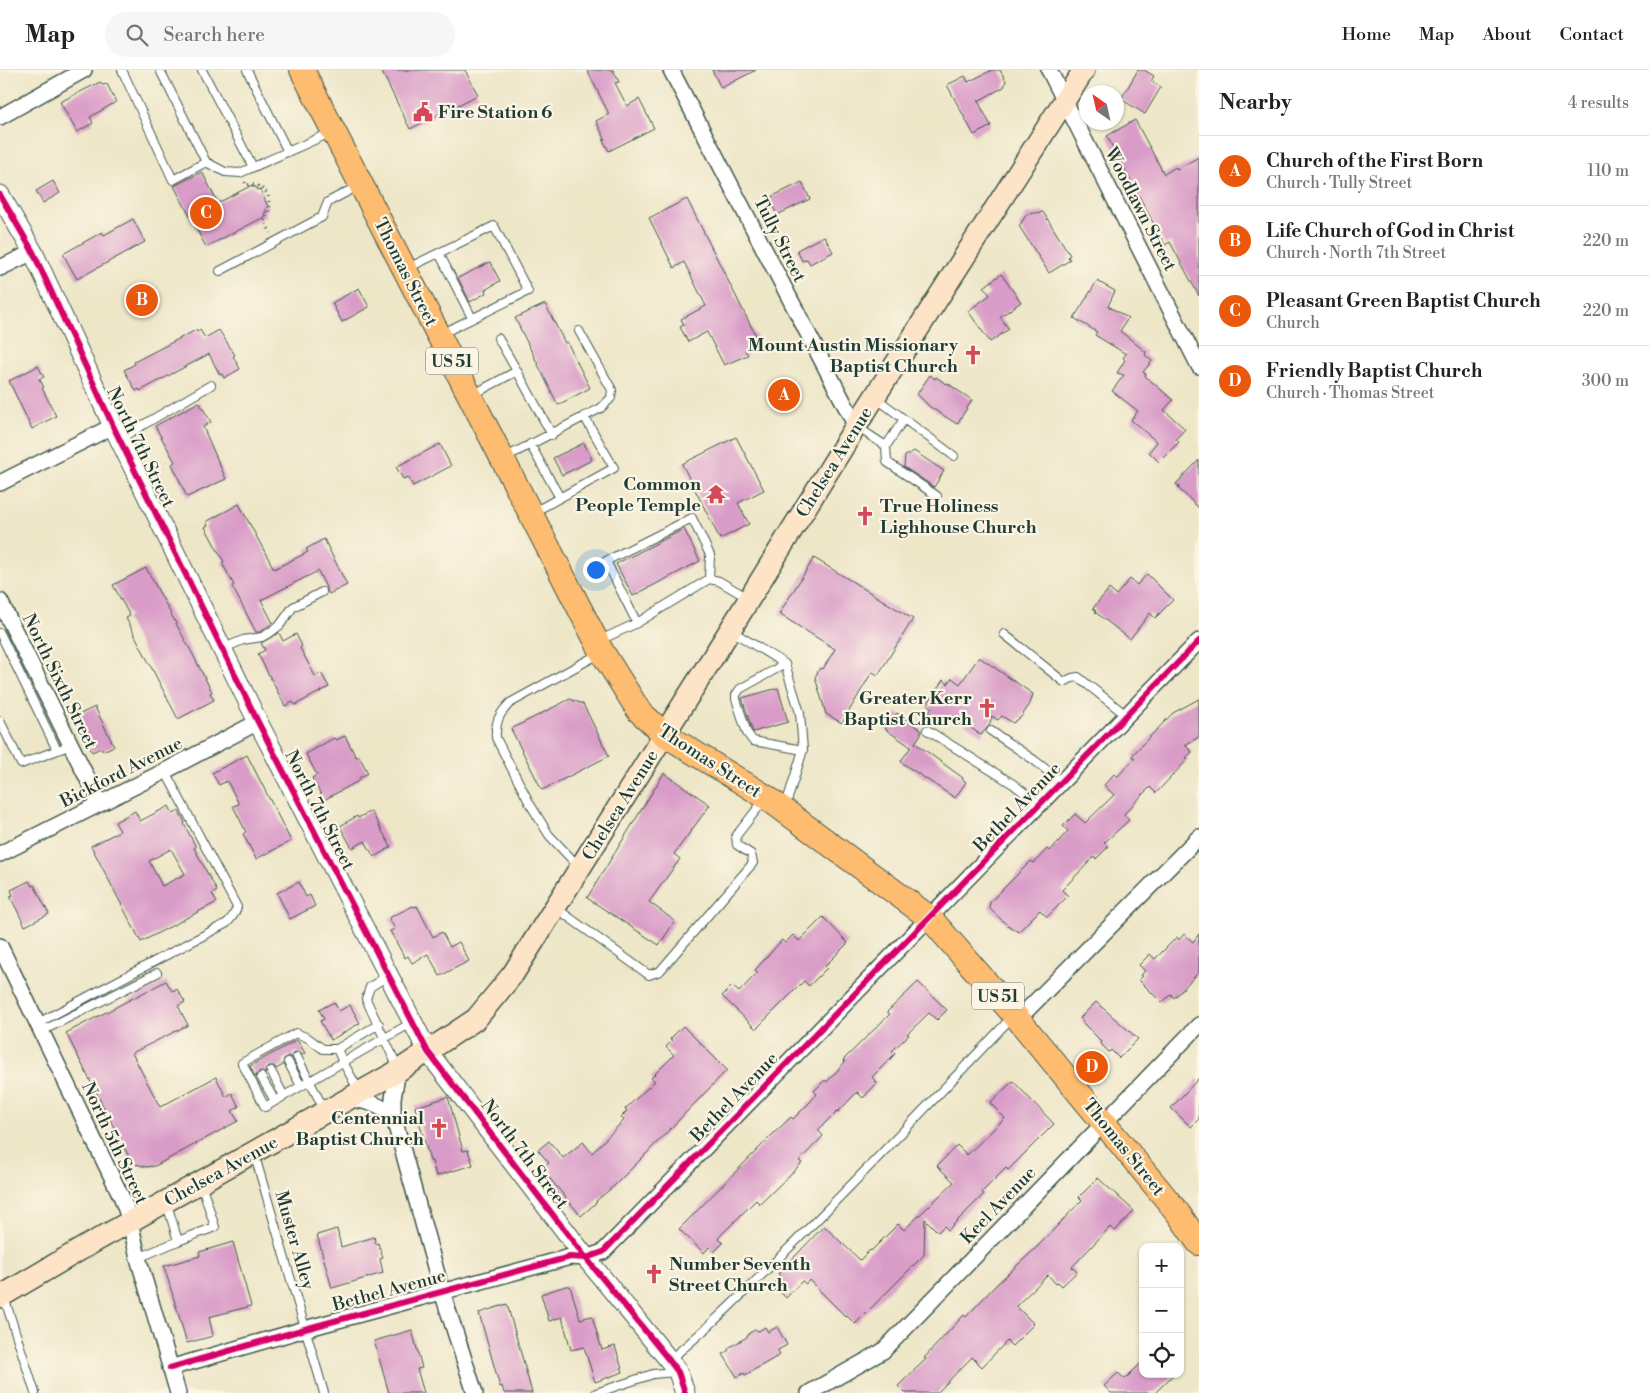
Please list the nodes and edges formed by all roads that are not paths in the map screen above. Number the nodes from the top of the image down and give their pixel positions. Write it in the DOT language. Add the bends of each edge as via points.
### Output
graph roads {
  1 [pos="84,70"];
  2 [pos="122,70"];
  3 [pos="160,70"];
  4 [pos="202,70"];
  5 [pos="248,70"];
  6 [pos="302,70"];
  7 [pos="671,70"];
  8 [pos="1049,70"];
  9 [pos="1084,70"];
  10 [pos="1064,100"];
  11 [pos="0,117"];
  12 [pos="334,131"];
  13 [pos="288,152"];
  14 [pos="206,162"];
  15 [pos="253,167"];
  16 [pos="362,184"];
  17 [pos="0,195"];
  18 [pos="33,252"];
  19 [pos="440,253"];
  20 [pos="0,268"];
  21 [pos="406,270"];
  22 [pos="220,271"];
  23 [pos="472,318"];
  24 [pos="579,332"];
  25 [pos="439,335"];
  26 [pos="498,338"];
  27 [pos="1199,366"];
  28 [pos="516,371"];
  29 [pos="212,385"];
  30 [pos="470,396"];
  31 [pos="874,397"];
  32 [pos="584,416"];
  33 [pos="904,419"];
  34 [pos="856,426"];
  35 [pos="116,433"];
  36 [pos="552,435"];
  37 [pos="530,444"];
  38 [pos="886,446"];
  39 [pos="954,456"];
  40 [pos="503,459"];
  41 [pos="0,483"];
  42 [pos="937,496"];
  43 [pos="560,498"];
  44 [pos="531,514"];
  45 [pos="709,579"];
  46 [pos="322,592"];
  47 [pos="750,598"];
  48 [pos="0,601"];
  49 [pos="637,623"];
  50 [pos="730,630"];
  51 [pos="0,633"];
  52 [pos="1004,634"];
  53 [pos="1199,640"];
  54 [pos="599,647"];
  55 [pos="222,649"];
  56 [pos="785,664"];
  57 [pos="1126,715"];
  58 [pos="0,721"];
  59 [pos="258,722"];
  60 [pos="927,730"];
  61 [pos="991,732"];
  62 [pos="664,734"];
  63 [pos="64,747"];
  64 [pos="803,750"];
  65 [pos="165,771"];
  66 [pos="1062,782"];
  67 [pos="100,804"];
  68 [pos="775,804"];
  69 [pos="1040,805"];
  70 [pos="1199,837"];
  71 [pos="0,854"];
  72 [pos="580,869"];
  73 [pos="556,908"];
  74 [pos="930,918"];
  75 [pos="0,946"];
  76 [pos="157,973"];
  77 [pos="388,975"];
  78 [pos="1016,1017"];
  79 [pos="413,1022"];
  80 [pos="379,1024"];
  81 [pos="1199,1025"];
  82 [pos="40,1027"];
  83 [pos="385,1037"];
  84 [pos="336,1049"];
  85 [pos="428,1052"];
  86 [pos="297,1056"];
  87 [pos="288,1062"];
  88 [pos="343,1062"];
  89 [pos="399,1070"];
  90 [pos="271,1071"];
  91 [pos="262,1077"];
  92 [pos="309,1081"];
  93 [pos="301,1086"];
  94 [pos="284,1096"];
  95 [pos="355,1096"];
  96 [pos="275,1101"];
  97 [pos="326,1112"];
  98 [pos="393,1115"];
  99 [pos="1104,1122"];
  100 [pos="254,1153"];
  101 [pos="201,1182"];
  102 [pos="166,1202"];
  103 [pos="130,1222"];
  104 [pos="178,1241"];
  105 [pos="1199,1243"];
  106 [pos="138,1258"];
  107 [pos="586,1258"];
  108 [pos="442,1292"];
  109 [pos="2,1296"];
  110 [pos="305,1329"];
  111 [pos="674,1366"];
  112 [pos="170,1368"];
  113 [pos="35,1393"];
  114 [pos="178,1393"];
  115 [pos="324,1393"];
  116 [pos="475,1393"];
  117 [pos="596,1393"];
  118 [pos="685,1393"];
  119 [pos="809,1393"];
  1 -- 11 [label="street"];
  2 -- 14 [label="lane" via="173,180"];
  3 -- 14 [label="lane"];
  4 -- 15 [label="lane"];
  5 -- 13 [label="lane"];
  6 -- 12 [label="main road, Thomas Street / US 51"];
  7 -- 34 [label="street, Tully Street"];
  8 -- 10 [label="street, Woodlawn Street"];
  9 -- 10 [label="main road, Chelsea Avenue"];
  10 -- 27 [label="street, Woodlawn Street"];
  10 -- 31 [label="main road, Chelsea Avenue"];
  12 -- 13 [label="lane"];
  12 -- 16 [label="main road, Thomas Street / US 51"];
  13 -- 15 [label="lane"];
  14 -- 15 [label="lane" via="225,172 240,173"];
  16 -- 21 [label="main road, Thomas Street / US 51"];
  16 -- 22 [label="lane" via="328,202 322,217"];
  17 -- 18 [label="street, North 7th Street"];
  18 -- 20 [label="street"];
  18 -- 35 [label="street, North 7th Street"];
  19 -- 21 [label="lane"];
  19 -- 23 [label="lane"];
  19 -- 23 [label="lane" via="494,226 528,291"];
  21 -- 25 [label="main road, Thomas Street / US 51"];
  23 -- 25 [label="lane"];
  24 -- 32 [label="lane" via="612,390 611,398 601,408"];
  25 -- 30 [label="main road, Thomas Street / US 51"];
  26 -- 28 [label="lane"];
  28 -- 30 [label="lane"];
  28 -- 36 [label="lane"];
  29 -- 35 [label="lane"];
  30 -- 40 [label="main road, Thomas Street / US 51"];
  31 -- 33 [label="lane"];
  31 -- 34 [label="main road, Chelsea Avenue"];
  32 -- 36 [label="lane"];
  32 -- 43 [label="lane" via="614,468"];
  33 -- 38 [label="lane"];
  33 -- 39 [label="lane"];
  34 -- 38 [label="lane"];
  34 -- 47 [label="main road, Chelsea Avenue"];
  35 -- 41 [label="street"];
  35 -- 55 [label="street, North 7th Street"];
  36 -- 37 [label="lane"];
  37 -- 40 [label="lane"];
  37 -- 43 [label="lane"];
  38 -- 42 [label="lane" via="888,462"];
  40 -- 44 [label="main road, Thomas Street / US 51"];
  43 -- 44 [label="lane"];
  44 -- 54 [label="main road, Thomas Street / US 51"];
  45 -- 47 [label="lane"];
  45 -- 49 [label="lane"];
  45 -- 49 [label="lane" via="710,555 692,518 606,561"];
  46 -- 55 [label="lane" via="293,607 271,632"];
  47 -- 50 [label="main road, Chelsea Avenue"];
  48 -- 63 [label="street, North Sixth Street"];
  49 -- 54 [label="lane"];
  50 -- 56 [label="lane"];
  50 -- 62 [label="main road, Chelsea Avenue"];
  51 -- 63 [label="lane"];
  52 -- 57 [label="lane" via="1064,682 1078,677"];
  53 -- 57 [label="street, Bethel Avenue"];
  54 -- 62 [label="main road, Thomas Street / US 51" via="639,711"];
  54 -- 72 [label="lane" via="510,703 501,712 495,728 496,738 530,804 550,835"];
  55 -- 59 [label="street, North 7th Street"];
  56 -- 64 [label="lane" via="800,713"];
  56 -- 64 [label="lane" via="740,688 736,699 752,740"];
  57 -- 66 [label="street, Bethel Avenue"];
  58 -- 63 [label="lane" via="21,764"];
  59 -- 65 [label="street, Bickford Avenue"];
  59 -- 77 [label="street, North 7th Street"];
  60 -- 69 [label="lane" via="1013,784"];
  61 -- 66 [label="lane"];
  62 -- 68 [label="main road, Thomas Street / US 51"];
  62 -- 72 [label="main road, Chelsea Avenue"];
  63 -- 67 [label="street, North Sixth Street"];
  64 -- 68 [label="lane"];
  65 -- 67 [label="street, Bickford Avenue"];
  65 -- 82 [label="lane" via="236,912 227,923"];
  66 -- 69 [label="street, Bethel Avenue"];
  67 -- 71 [label="street, Bickford Avenue"];
  68 -- 73 [label="lane" via="736,836 737,845 751,854 753,863 660,972 649,975"];
  68 -- 74 [label="main road, Thomas Street / US 51"];
  69 -- 74 [label="street, Bethel Avenue"];
  70 -- 78 [label="street"];
  72 -- 73 [label="main road, Chelsea Avenue"];
  73 -- 85 [label="main road, Chelsea Avenue" via="514,974 476,1019"];
  74 -- 78 [label="main road, Thomas Street / US 51"];
  74 -- 107 [label="street, Bethel Avenue" via="603,1252"];
  75 -- 82 [label="street, North 5th Street"];
  76 -- 82 [label="lane"];
  77 -- 79 [label="street, North 7th Street"];
  77 -- 80 [label="lane" via="370,987 366,999"];
  78 -- 99 [label="main road, Thomas Street / US 51"];
  78 -- 111 [label="lane" via="692,1342"];
  79 -- 83 [label="lane"];
  79 -- 85 [label="street, North 7th Street"];
  80 -- 83 [label="lane"];
  80 -- 84 [label="lane"];
  81 -- 99 [label="street, Keel Avenue"];
  82 -- 103 [label="street, North 5th Street" via="122,1198"];
  83 -- 88 [label="lane"];
  83 -- 89 [label="lane"];
  84 -- 88 [label="lane"];
  84 -- 96 [label="lane" via="323,1049 296,1033 253,1061 242,1063 265,1107"];
  85 -- 89 [label="main road, Chelsea Avenue"];
  85 -- 107 [label="street, North 7th Street"];
  86 -- 92 [label="lane"];
  87 -- 93 [label="lane"];
  88 -- 92 [label="lane"];
  88 -- 95 [label="lane"];
  89 -- 95 [label="main road, Chelsea Avenue"];
  89 -- 98 [label="street"];
  90 -- 94 [label="lane"];
  91 -- 96 [label="lane"];
  92 -- 93 [label="lane"];
  92 -- 97 [label="lane"];
  93 -- 94 [label="lane"];
  94 -- 96 [label="lane"];
  95 -- 97 [label="main road, Chelsea Avenue"];
  95 -- 98 [label="street" via="379,1105"];
  97 -- 100 [label="main road, Chelsea Avenue"];
  98 -- 108 [label="street"];
  99 -- 105 [label="main road, Thomas Street / US 51"];
  99 -- 119 [label="street, Keel Avenue" via="882,1351"];
  100 -- 101 [label="main road, Chelsea Avenue"];
  100 -- 110 [label="lane, Muster Alley"];
  101 -- 102 [label="main road, Chelsea Avenue"];
  101 -- 104 [label="lane" via="215,1227"];
  102 -- 103 [label="main road, Chelsea Avenue"];
  102 -- 104 [label="lane"];
  103 -- 106 [label="street, North 5th Street"];
  103 -- 109 [label="main road, Chelsea Avenue"];
  104 -- 106 [label="lane"];
  106 -- 112 [label="street, North 5th Street"];
  107 -- 108 [label="street, Bethel Avenue" via="570,1257"];
  107 -- 111 [label="street, North 7th Street"];
  108 -- 110 [label="street, Bethel Avenue"];
  108 -- 116 [label="street"];
  109 -- 113 [label="lane"];
  110 -- 112 [label="street, Bethel Avenue"];
  110 -- 115 [label="lane, Muster Alley"];
  111 -- 117 [label="lane"];
  111 -- 118 [label="street, North 7th Street"];
  112 -- 114 [label="street, North 5th Street"];
}
